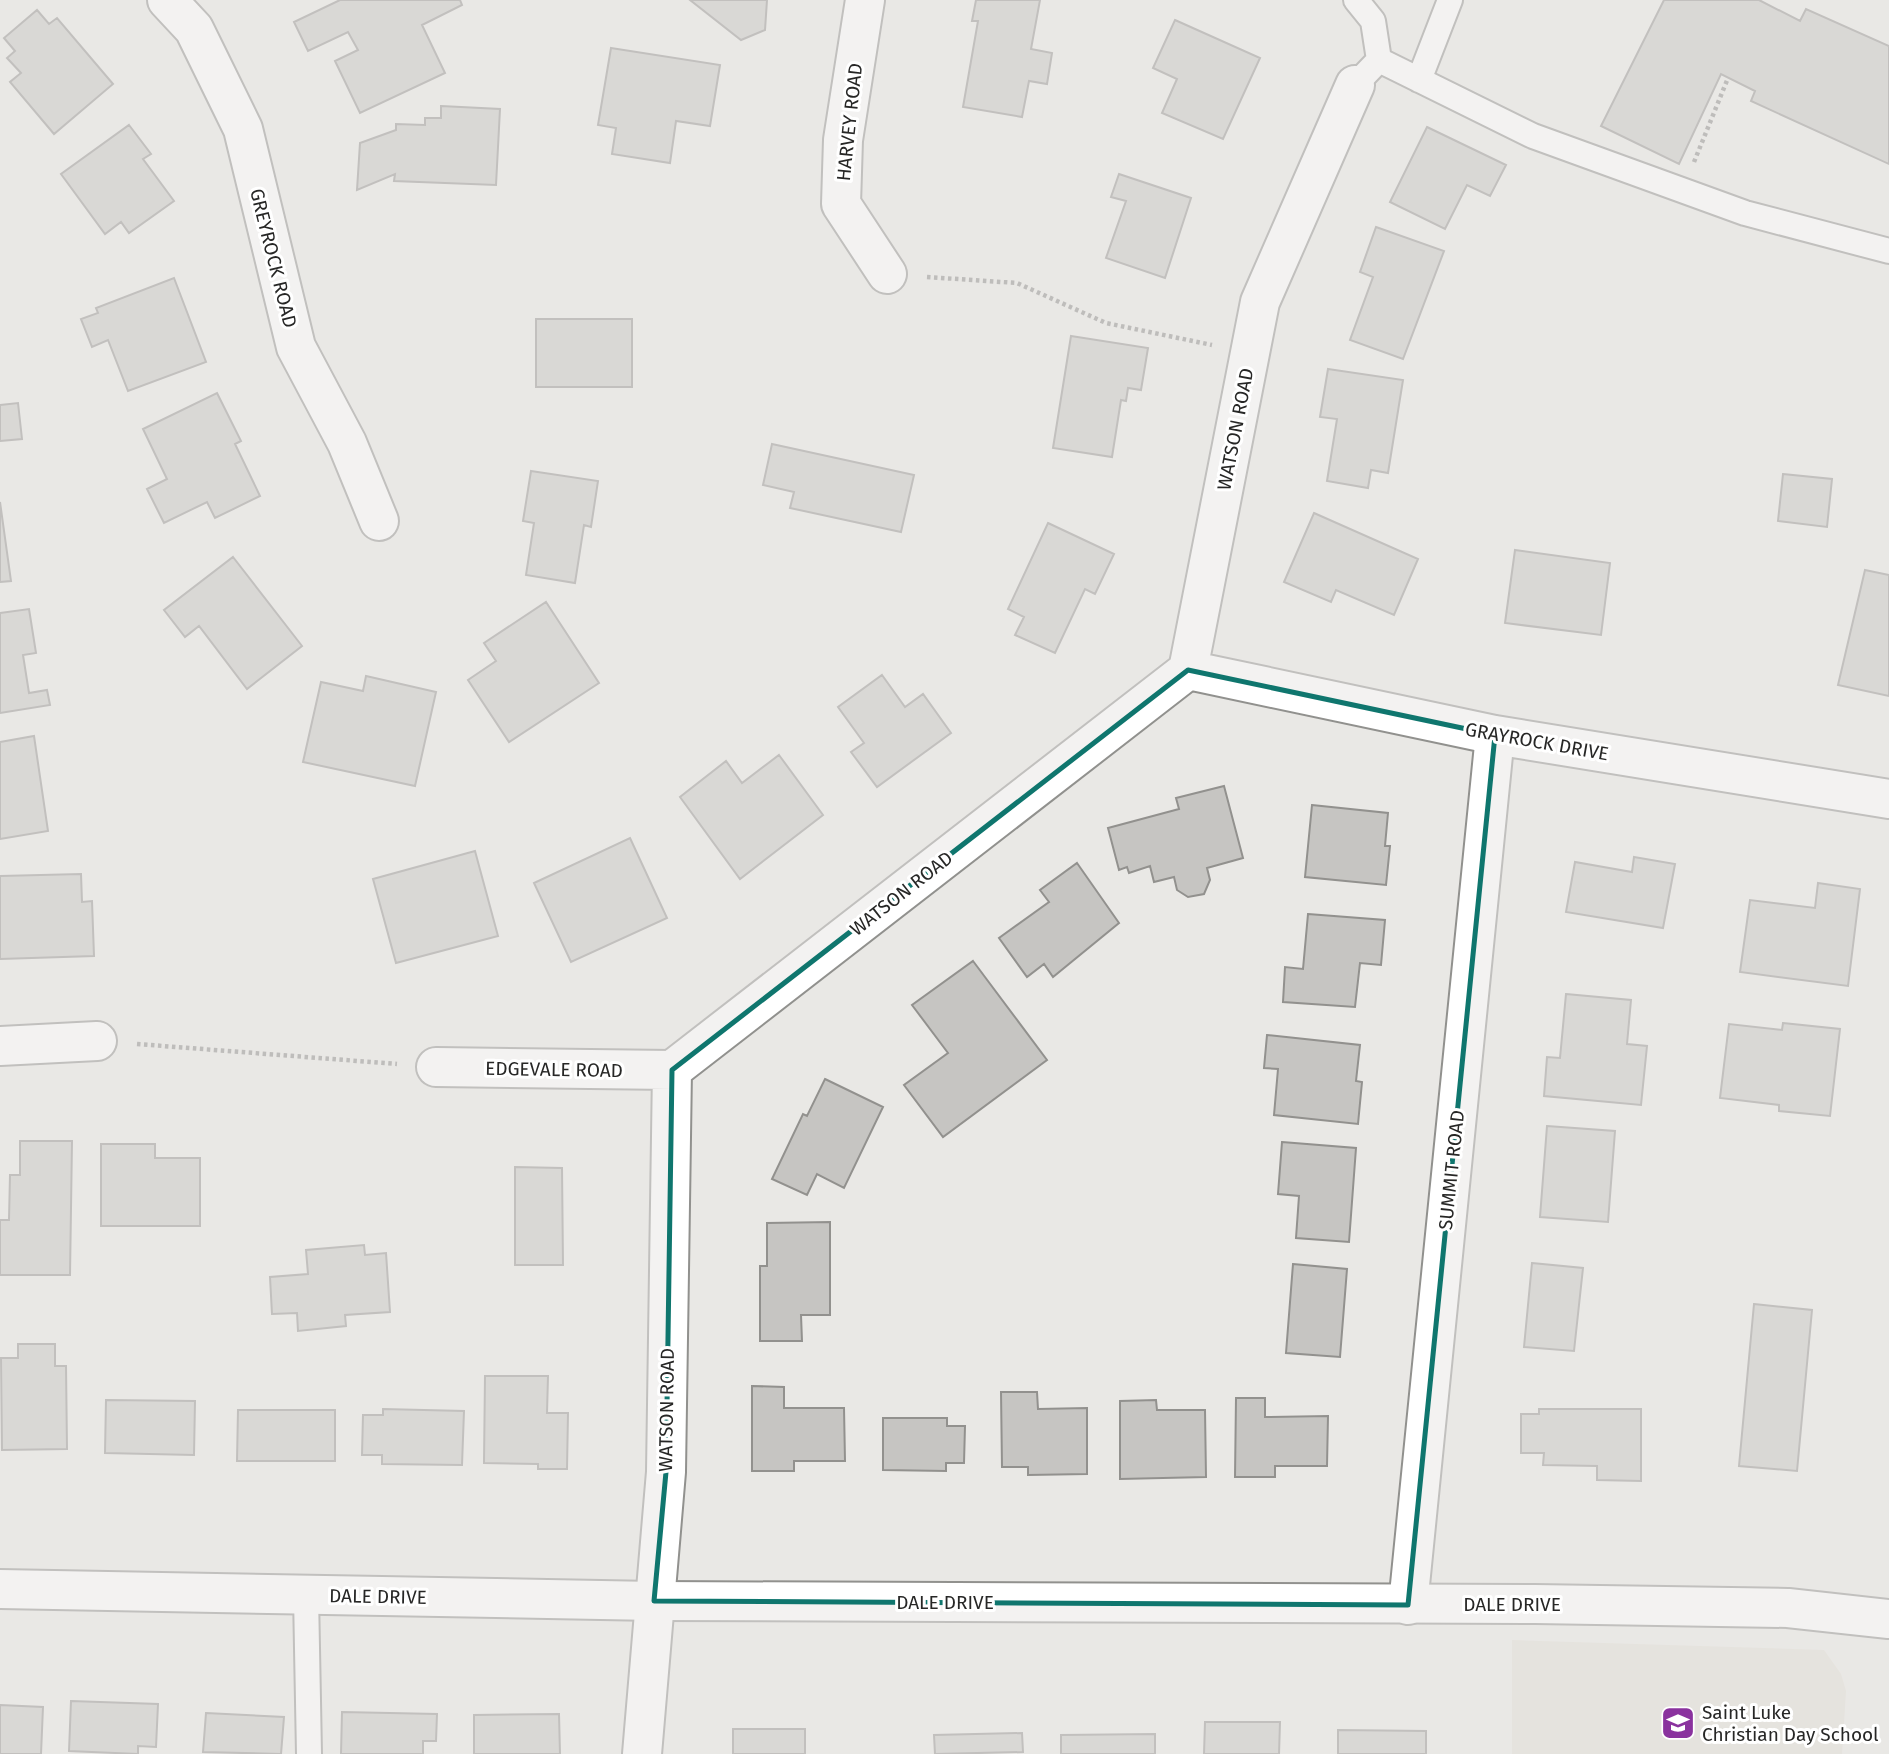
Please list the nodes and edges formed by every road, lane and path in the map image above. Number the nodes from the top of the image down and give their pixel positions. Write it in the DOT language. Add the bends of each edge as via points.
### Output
graph roads {
  1 [pos="167,0"];
  2 [pos="865,0"];
  3 [pos="1356,0"];
  4 [pos="1450,0"];
  5 [pos="1367,72"];
  6 [pos="1728,78"];
  7 [pos="1419,80"];
  8 [pos="1689,175"];
  9 [pos="1889,251"];
  10 [pos="887,274"];
  11 [pos="1249,356"];
  12 [pos="379,521"];
  13 [pos="1188,670"];
  14 [pos="1495,736"];
  15 [pos="1889,799"];
  16 [pos="97,1041"];
  17 [pos="0,1046"];
  18 [pos="436,1068"];
  19 [pos="672,1070"];
  20 [pos="0,1589"];
  21 [pos="306,1595"];
  22 [pos="654,1601"];
  23 [pos="1408,1605"];
  24 [pos="1889,1619"];
  25 [pos="309,1754"];
  26 [pos="642,1754"];
  1 -- 12 [label="street, GREYROCK ROAD" via="194,29 243,129 296,347 347,443"];
  2 -- 10 [label="street, HARVEY ROAD" via="843,140 841,204"];
  3 -- 5 [label="lane" via="1373,20"];
  4 -- 7 [label="lane"];
  5 -- 7 [label="lane"];
  5 -- 11 [label="street, WATSON ROAD" via="1260,302"];
  6 -- 8 [label="path"];
  7 -- 9 [label="lane" via="1533,136 1745,213"];
  10 -- 11 [label="path" via="1017,283 1106,323"];
  11 -- 13 [label="street, WATSON ROAD"];
  13 -- 14 [label="street, GRAYROCK DRIVE"];
  13 -- 19 [label="street, WATSON ROAD"];
  14 -- 15 [label="street, GRAYROCK DRIVE"];
  14 -- 23 [label="street, SUMMIT ROAD"];
  16 -- 17 [label="street"];
  16 -- 18 [label="path"];
  18 -- 19 [label="street, EDGEVALE ROAD"];
  19 -- 22 [label="street, WATSON ROAD" via="666,1472"];
  20 -- 21 [label="street, DALE DRIVE"];
  21 -- 22 [label="street, DALE DRIVE"];
  21 -- 25 [label="lane"];
  22 -- 23 [label="street, DALE DRIVE"];
  22 -- 26 [label="street, WATSON ROAD"];
  23 -- 24 [label="street, DALE DRIVE" via="1788,1608"];
}
